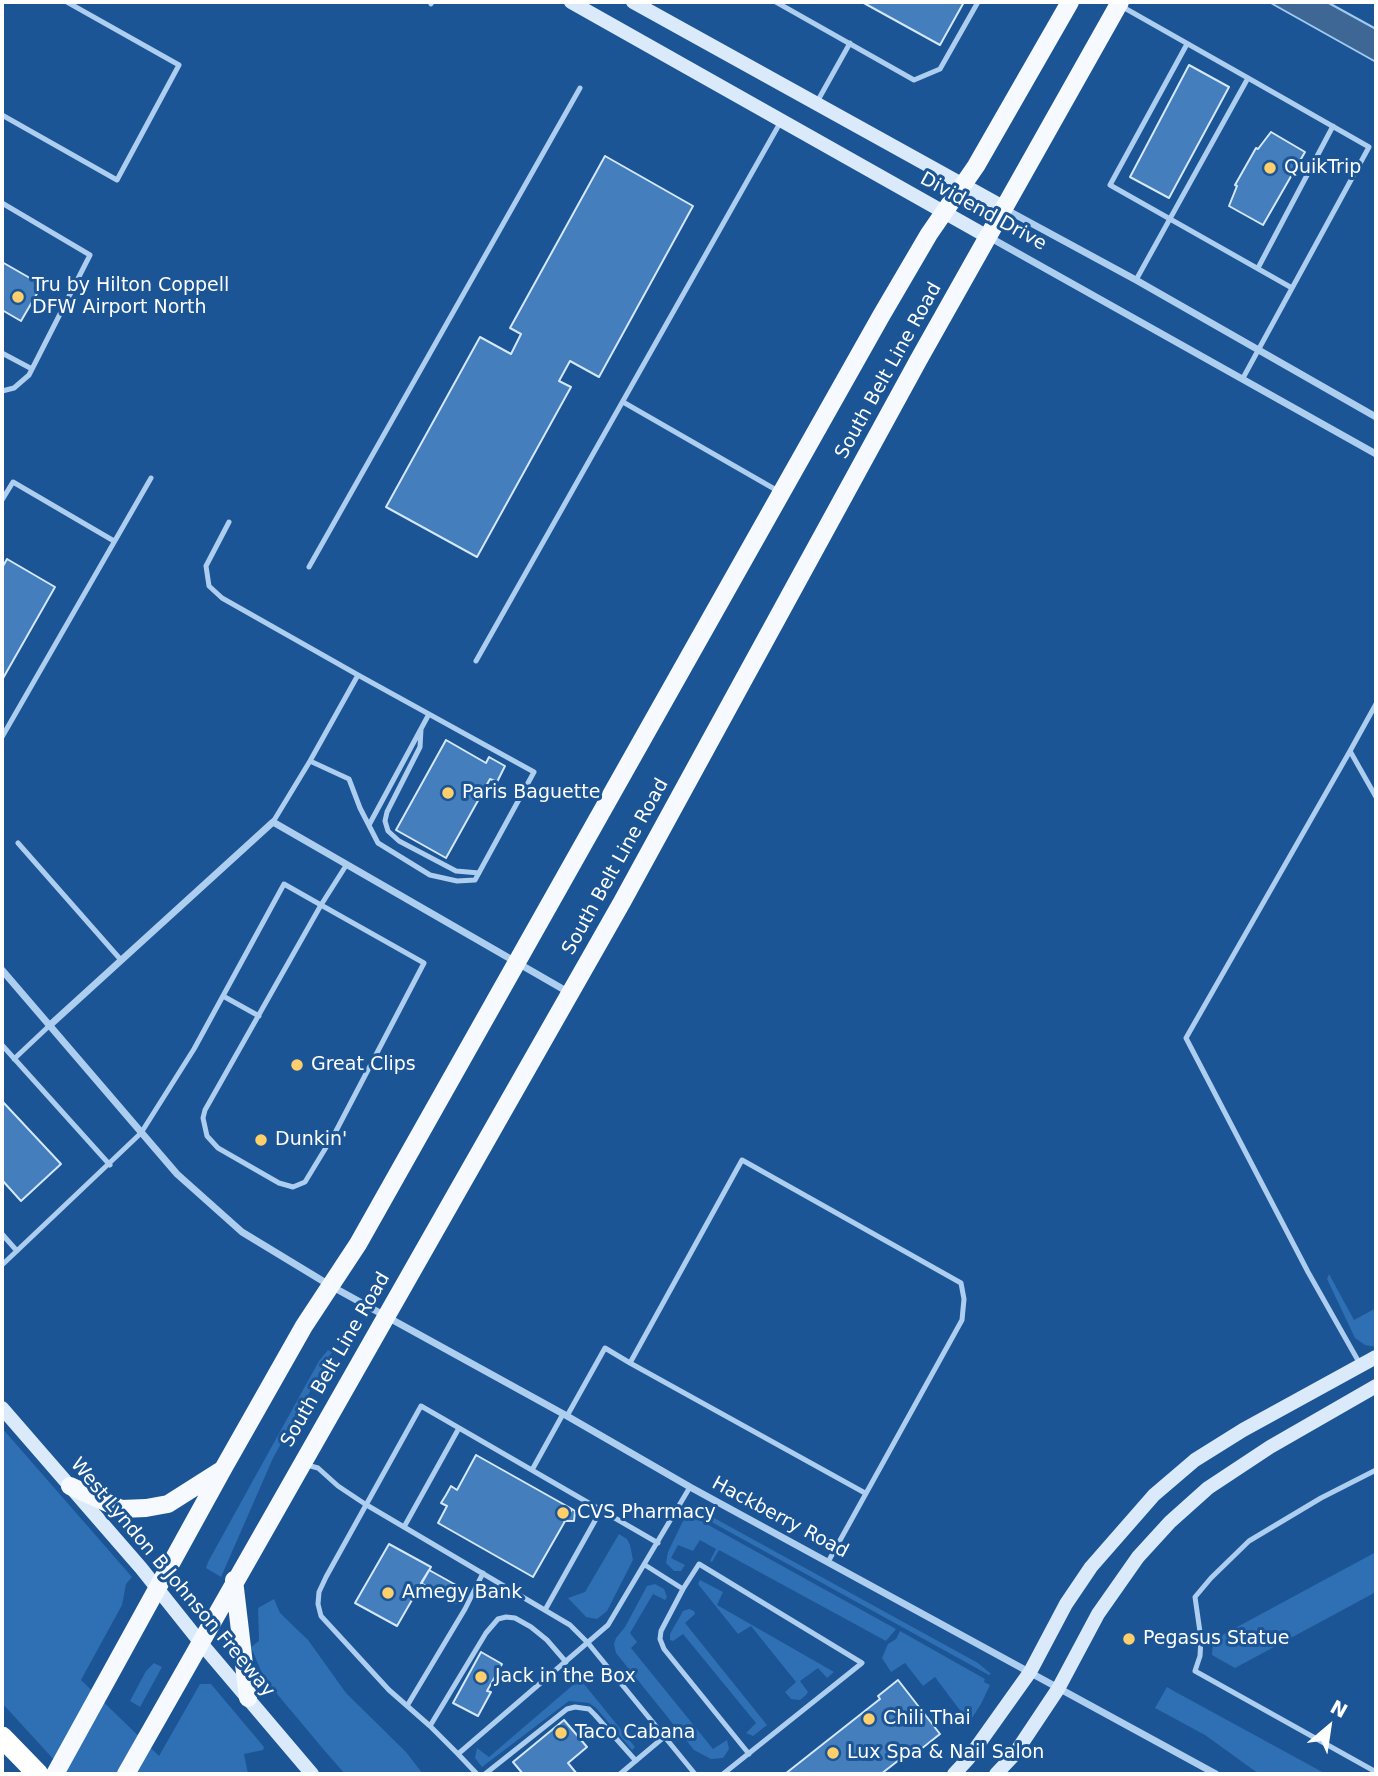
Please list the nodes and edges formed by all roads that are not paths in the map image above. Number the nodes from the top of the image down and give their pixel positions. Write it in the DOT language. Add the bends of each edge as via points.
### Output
graph roads {
  1 [pos="66,2"];
  2 [pos="571,2"];
  3 [pos="633,2"];
  4 [pos="776,2"];
  5 [pos="978,2"];
  6 [pos="1070,2"];
  7 [pos="1119,3"];
  8 [pos="850,44"];
  9 [pos="1187,44"];
  10 [pos="1248,78"];
  11 [pos="580,88"];
  12 [pos="816,104"];
  13 [pos="2,115"];
  14 [pos="782,121"];
  15 [pos="1333,126"];
  16 [pos="962,185"];
  17 [pos="2,203"];
  18 [pos="1005,208"];
  19 [pos="944,212"];
  20 [pos="1170,219"];
  21 [pos="988,237"];
  22 [pos="1258,268"];
  23 [pos="1136,280"];
  24 [pos="1292,288"];
  25 [pos="1258,350"];
  26 [pos="2,353"];
  27 [pos="32,369"];
  28 [pos="1243,378"];
  29 [pos="2,391"];
  30 [pos="623,402"];
  31 [pos="1376,417"];
  32 [pos="1376,454"];
  33 [pos="151,478"];
  34 [pos="783,493"];
  35 [pos="2,500"];
  36 [pos="229,522"];
  37 [pos="114,541"];
  38 [pos="309,567"];
  39 [pos="476,661"];
  40 [pos="358,675"];
  41 [pos="1376,704"];
  42 [pos="429,714"];
  43 [pos="421,729"];
  44 [pos="2,737"];
  45 [pos="1350,751"];
  46 [pos="310,761"];
  47 [pos="1376,797"];
  48 [pos="273,822"];
  49 [pos="369,825"];
  50 [pos="18,843"];
  51 [pos="346,864"];
  52 [pos="479,873"];
  53 [pos="321,905"];
  54 [pos="121,960"];
  55 [pos="517,962"];
  56 [pos="2,970"];
  57 [pos="570,992"];
  58 [pos="223,996"];
  59 [pos="259,1016"];
  60 [pos="49,1026"];
  61 [pos="2,1045"];
  62 [pos="2,1056"];
  63 [pos="12,1056"];
  64 [pos="142,1133"];
  65 [pos="110,1165"];
  66 [pos="2,1234"];
  67 [pos="17,1251"];
  68 [pos="2,1265"];
  69 [pos="331,1286"];
  70 [pos="386,1315"];
  71 [pos="1376,1357"];
  72 [pos="630,1363"];
  73 [pos="1361,1366"];
  74 [pos="1375,1389"];
  75 [pos="2,1408"];
  76 [pos="565,1415"];
  77 [pos="458,1428"];
  78 [pos="301,1464"];
  79 [pos="223,1469"];
  80 [pos="532,1470"];
  81 [pos="1376,1470"];
  82 [pos="70,1486"];
  83 [pos="690,1488"];
  84 [pos="865,1493"];
  85 [pos="365,1504"];
  86 [pos="601,1510"];
  87 [pos="404,1527"];
  88 [pos="658,1543"];
  89 [pos="828,1562"];
  90 [pos="645,1565"];
  91 [pos="483,1573"];
  92 [pos="234,1580"];
  93 [pos="158,1588"];
  94 [pos="683,1589"];
  95 [pos="545,1610"];
  96 [pos="200,1642"];
  97 [pos="588,1643"];
  98 [pos="565,1662"];
  99 [pos="1030,1672"];
  100 [pos="1058,1689"];
  101 [pos="248,1698"];
  102 [pos="407,1706"];
  103 [pos="430,1726"];
  104 [pos="2,1737"];
  105 [pos="664,1737"];
  106 [pos="458,1754"];
  107 [pos="749,1754"];
  108 [pos="636,1761"];
  109 [pos="1376,1772"];
  110 [pos="38,1774"];
  111 [pos="55,1774"];
  112 [pos="126,1774"];
  113 [pos="312,1774"];
  114 [pos="477,1774"];
  115 [pos="485,1774"];
  116 [pos="620,1774"];
  117 [pos="695,1774"];
  118 [pos="723,1774"];
  119 [pos="954,1774"];
  120 [pos="996,1774"];
  121 [pos="1216,1774"];
  1 -- 13 [label="lane" via="179,65 117,180"];
  2 -- 14 [label="street, Dividend Drive"];
  3 -- 12 [label="street, Dividend Drive"];
  4 -- 8 [label="lane"];
  5 -- 8 [label="lane" via="940,69 914,80"];
  6 -- 16 [label="main road, South Belt Line Road"];
  7 -- 9 [label="lane"];
  7 -- 18 [label="main road, South Belt Line Road"];
  8 -- 12 [label="lane"];
  9 -- 10 [label="lane"];
  9 -- 20 [label="lane" via="1110,185"];
  10 -- 15 [label="lane"];
  10 -- 20 [label="lane"];
  11 -- 38 [label="lane"];
  12 -- 16 [label="street, Dividend Drive"];
  14 -- 19 [label="street, Dividend Drive"];
  14 -- 30 [label="lane"];
  15 -- 22 [label="lane"];
  15 -- 24 [label="lane" via="1369,146"];
  16 -- 18 [label="street, Dividend Drive"];
  16 -- 19 [label="main road, South Belt Line Road"];
  17 -- 27 [label="lane" via="90,256"];
  18 -- 21 [label="main road, South Belt Line Road"];
  18 -- 23 [label="street, Dividend Drive"];
  19 -- 21 [label="street, Dividend Drive"];
  19 -- 34 [label="main road, South Belt Line Road"];
  20 -- 22 [label="lane"];
  20 -- 23 [label="lane"];
  21 -- 28 [label="street, Dividend Drive"];
  21 -- 57 [label="main road, South Belt Line Road"];
  22 -- 24 [label="lane"];
  23 -- 25 [label="street, Dividend Drive"];
  24 -- 25 [label="lane"];
  25 -- 28 [label="lane"];
  25 -- 31 [label="street, Dividend Drive"];
  26 -- 27 [label="lane"];
  27 -- 29 [label="lane" via="14,388"];
  28 -- 32 [label="street, Dividend Drive"];
  30 -- 34 [label="lane"];
  30 -- 39 [label="lane"];
  33 -- 37 [label="lane"];
  34 -- 55 [label="main road, South Belt Line Road"];
  35 -- 37 [label="lane" via="13,482"];
  36 -- 40 [label="lane" via="206,566 209,586 222,598"];
  37 -- 44 [label="lane"];
  40 -- 42 [label="lane"];
  40 -- 46 [label="lane"];
  41 -- 45 [label="lane"];
  42 -- 43 [label="lane"];
  42 -- 52 [label="lane" via="534,772"];
  43 -- 49 [label="lane"];
  43 -- 52 [label="lane" via="420,747 387,812 388,831 456,871"];
  45 -- 47 [label="lane"];
  45 -- 73 [label="lane" via="1186,1038"];
  46 -- 48 [label="lane"];
  46 -- 49 [label="lane" via="349,779"];
  48 -- 51 [label="street"];
  48 -- 54 [label="street"];
  49 -- 52 [label="lane" via="378,843 430,875 457,881 475,880"];
  50 -- 54 [label="lane"];
  51 -- 53 [label="lane"];
  51 -- 55 [label="street"];
  53 -- 58 [label="lane" via="284,884"];
  53 -- 59 [label="lane"];
  53 -- 59 [label="lane" via="424,963 335,1132 299,1186 279,1184 218,1148 203,1126 205,1110"];
  54 -- 60 [label="street"];
  55 -- 57 [label="street"];
  55 -- 69 [label="main road, South Belt Line Road"];
  56 -- 60 [label="street, Hackberry Road"];
  57 -- 70 [label="main road, South Belt Line Road"];
  58 -- 59 [label="lane"];
  58 -- 64 [label="lane"];
  60 -- 63 [label="lane"];
  60 -- 64 [label="street, Hackberry Road"];
  61 -- 63 [label="lane"];
  62 -- 63 [label="lane"];
  63 -- 65 [label="lane"];
  64 -- 65 [label="lane"];
  64 -- 69 [label="street, Hackberry Road" via="177,1174 242,1232"];
  65 -- 67 [label="lane"];
  66 -- 67 [label="lane"];
  67 -- 68 [label="lane"];
  69 -- 70 [label="street, Hackberry Road"];
  69 -- 79 [label="main road, South Belt Line Road"];
  70 -- 76 [label="street, Hackberry Road"];
  70 -- 78 [label="main road, South Belt Line Road"];
  71 -- 73 [label="street"];
  72 -- 76 [label="lane" via="605,1348"];
  72 -- 84 [label="lane"];
  72 -- 84 [label="lane" via="742,1160 961,1283 962,1320"];
  73 -- 74 [label="street"];
  73 -- 99 [label="street" via="1243,1430 1195,1460 1154,1495 1091,1567"];
  74 -- 100 [label="street" via="1259,1454 1208,1488 1170,1522 1138,1557 1098,1614"];
  75 -- 82 [label="street, West Lyndon B Johnson Freeway"];
  76 -- 80 [label="lane"];
  76 -- 83 [label="street, Hackberry Road"];
  77 -- 80 [label="lane"];
  77 -- 85 [label="lane" via="421,1406"];
  77 -- 87 [label="lane"];
  78 -- 85 [label="lane" via="318,1468"];
  78 -- 92 [label="main road, South Belt Line Road"];
  79 -- 82 [label="main road" via="168,1504 146,1508 121,1509"];
  79 -- 93 [label="main road, South Belt Line Road"];
  80 -- 86 [label="lane"];
  81 -- 109 [label="lane" via="1249,1541 1211,1578 1195,1597 1201,1639 1195,1671"];
  82 -- 93 [label="street, West Lyndon B Johnson Freeway"];
  83 -- 88 [label="lane"];
  83 -- 89 [label="street, Hackberry Road"];
  84 -- 89 [label="lane"];
  85 -- 87 [label="lane"];
  85 -- 102 [label="lane" via="326,1577 318,1604 321,1616"];
  86 -- 88 [label="lane"];
  86 -- 95 [label="lane"];
  87 -- 91 [label="lane"];
  88 -- 90 [label="lane"];
  89 -- 99 [label="street, Hackberry Road"];
  90 -- 94 [label="lane"];
  90 -- 97 [label="lane" via="617,1613"];
  91 -- 95 [label="lane"];
  91 -- 102 [label="lane"];
  92 -- 96 [label="main road, South Belt Line Road"];
  92 -- 101 [label="main road"];
  93 -- 96 [label="street, West Lyndon B Johnson Freeway"];
  93 -- 111 [label="main road, South Belt Line Road"];
  94 -- 107 [label="lane" via="660,1639"];
  94 -- 107 [label="lane" via="699,1564 862,1663"];
  95 -- 97 [label="lane"];
  96 -- 101 [label="street, West Lyndon B Johnson Freeway"];
  96 -- 112 [label="main road, South Belt Line Road"];
  97 -- 98 [label="lane"];
  97 -- 105 [label="lane"];
  98 -- 103 [label="lane" via="531,1627 515,1618 498,1619"];
  98 -- 106 [label="lane"];
  99 -- 100 [label="street, Hackberry Road"];
  99 -- 119 [label="street"];
  100 -- 120 [label="street"];
  100 -- 121 [label="street, Hackberry Road"];
  101 -- 113 [label="street, West Lyndon B Johnson Freeway"];
  102 -- 103 [label="lane"];
  103 -- 106 [label="lane"];
  104 -- 110 [label="highway"];
  105 -- 108 [label="lane"];
  105 -- 117 [label="lane"];
  106 -- 114 [label="lane"];
  107 -- 118 [label="lane"];
  108 -- 115 [label="lane" via="589,1709 575,1707"];
  108 -- 116 [label="lane"];
}
